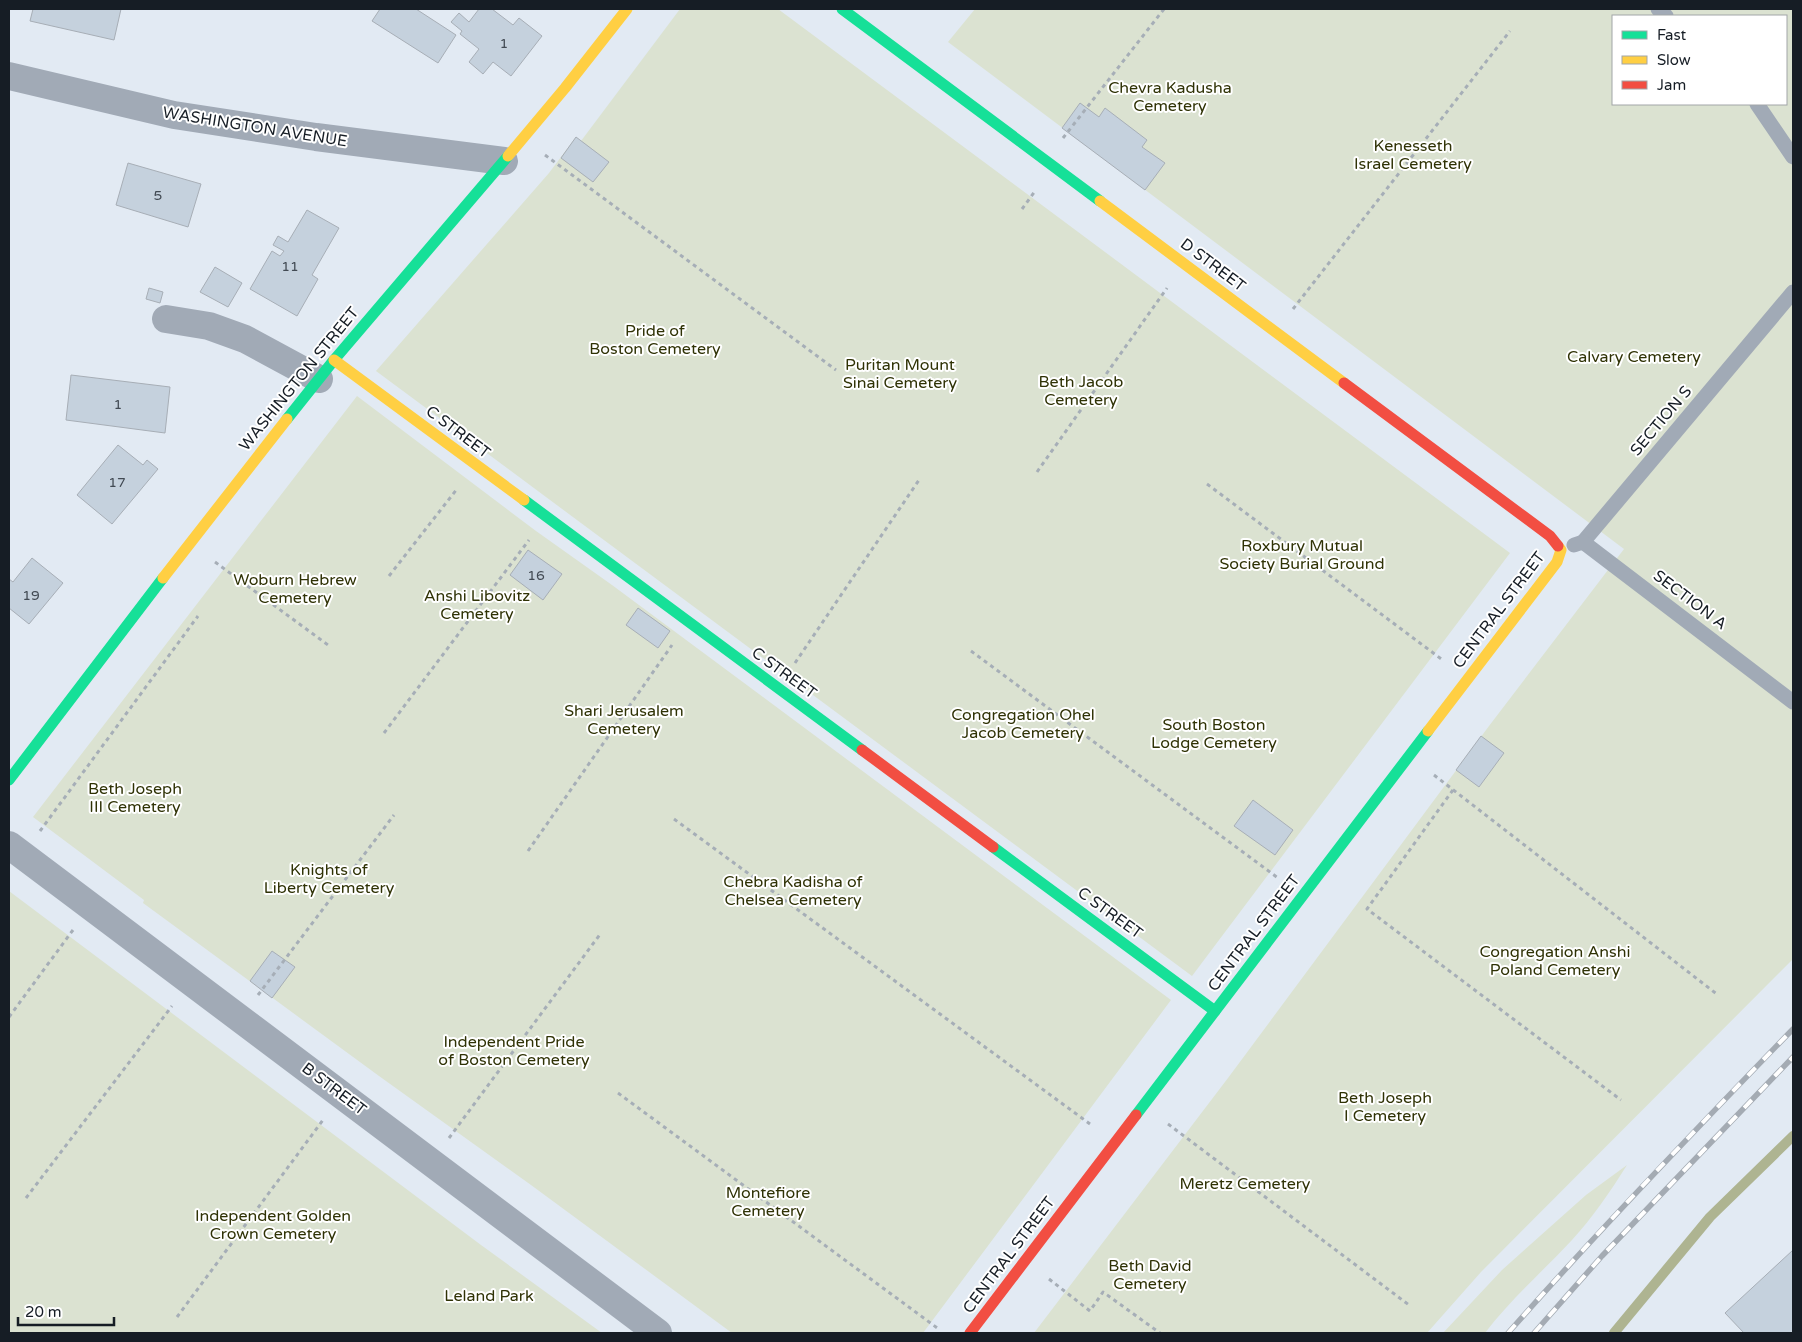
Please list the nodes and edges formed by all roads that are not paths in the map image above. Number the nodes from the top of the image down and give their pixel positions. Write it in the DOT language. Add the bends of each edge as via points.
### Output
graph roads {
  1 [pos="627,9"];
  2 [pos="842,9"];
  3 [pos="9,76"];
  4 [pos="1758,105"];
  5 [pos="1793,157"];
  6 [pos="504,161"];
  7 [pos="1791,300"];
  8 [pos="166,319"];
  9 [pos="327,370"];
  10 [pos="1583,542"];
  11 [pos="1561,550"];
  12 [pos="1793,702"];
  13 [pos="9,780"];
  14 [pos="16,851"];
  15 [pos="1215,1011"];
  16 [pos="658,1333"];
  17 [pos="970,1333"];
  1 -- 6 [label="street, WASHINGTON STREET"];
  2 -- 11 [label="street, D STREET" via="1554,539"];
  3 -- 6 [label="street, WASHINGTON AVENUE" via="174,115"];
  4 -- 5 [label="lane"];
  6 -- 9 [label="street, WASHINGTON STREET"];
  7 -- 10 [label="lane, SECTION S"];
  8 -- 9 [label="street" via="209,326"];
  9 -- 13 [label="street, WASHINGTON STREET"];
  9 -- 15 [label="street, C STREET" via="546,518"];
  10 -- 11 [label="lane"];
  10 -- 12 [label="lane, SECTION A"];
  11 -- 15 [label="street, CENTRAL STREET" via="1557,562"];
  14 -- 16 [label="street, B STREET"];
  15 -- 17 [label="street, CENTRAL STREET"];
}
